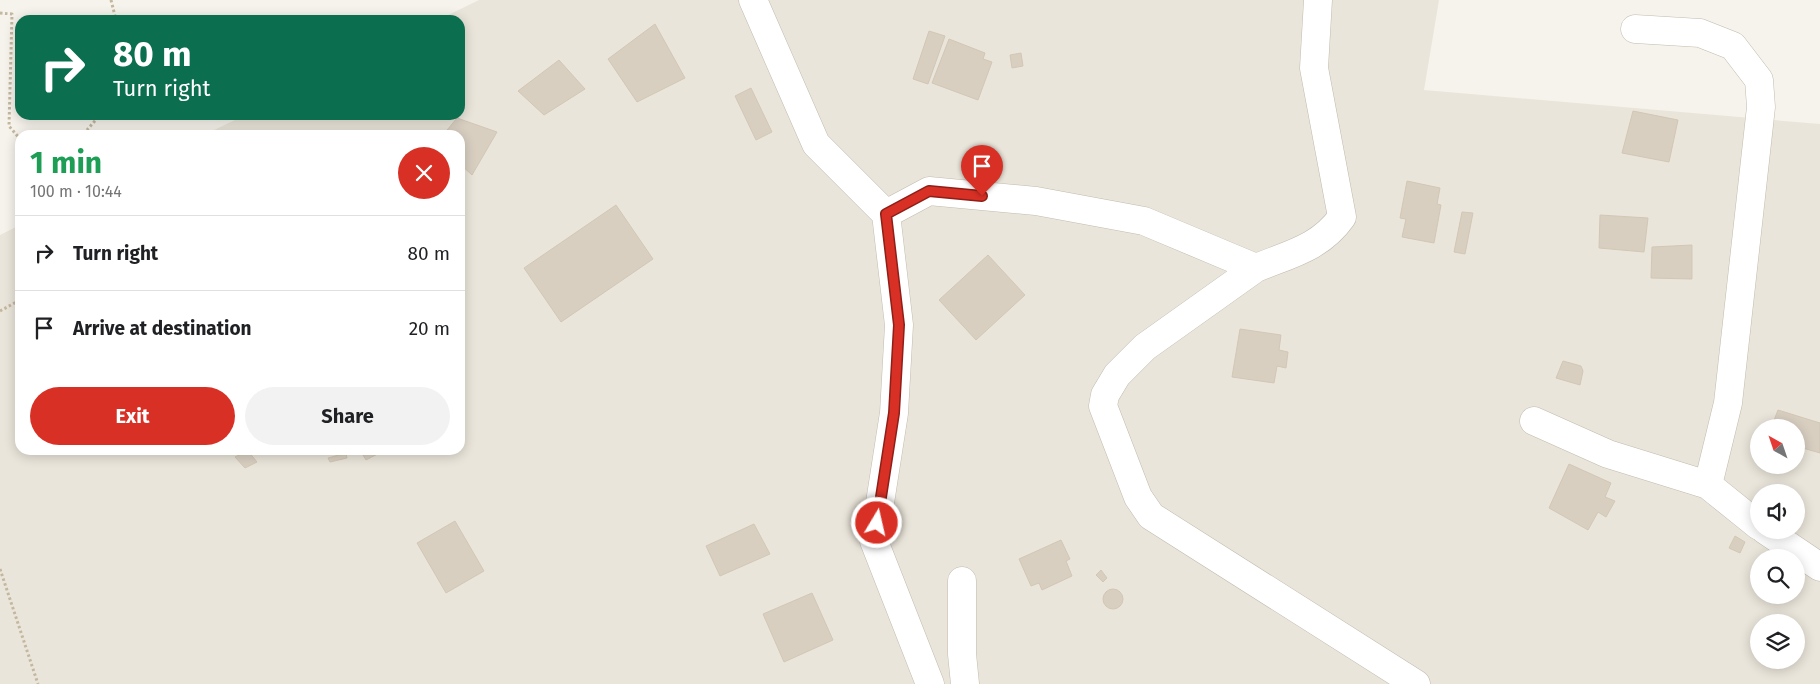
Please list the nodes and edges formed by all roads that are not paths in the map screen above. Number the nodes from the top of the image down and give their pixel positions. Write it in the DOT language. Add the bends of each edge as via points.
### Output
graph roads {
  1 [pos="753,0"];
  2 [pos="1318,0"];
  3 [pos="1635,29"];
  4 [pos="886,214"];
  5 [pos="1256,268"];
  6 [pos="1534,421"];
  7 [pos="1708,485"];
  8 [pos="1750,519"];
  9 [pos="1779,539"];
  10 [pos="1820,566"];
  11 [pos="962,580"];
  12 [pos="930,684"];
  13 [pos="965,684"];
  14 [pos="1416,684"];
  1 -- 4 [label="street" via="816,144"];
  2 -- 5 [label="street" via="1314,68 1342,216 1331,232 1307,248"];
  3 -- 7 [label="street" via="1700,33 1733,46 1759,80 1761,107 1728,403"];
  4 -- 5 [label="street" via="929,191 1036,201 1144,220"];
  4 -- 12 [label="street" via="899,325 894,413 874,541"];
  5 -- 14 [label="street" via="1145,347 1117,375 1105,395 1103,406 1138,497 1151,516"];
  6 -- 7 [label="street" via="1608,454"];
  7 -- 8 [label="street"];
  9 -- 10 [label="street"];
  11 -- 13 [label="street"];
}
